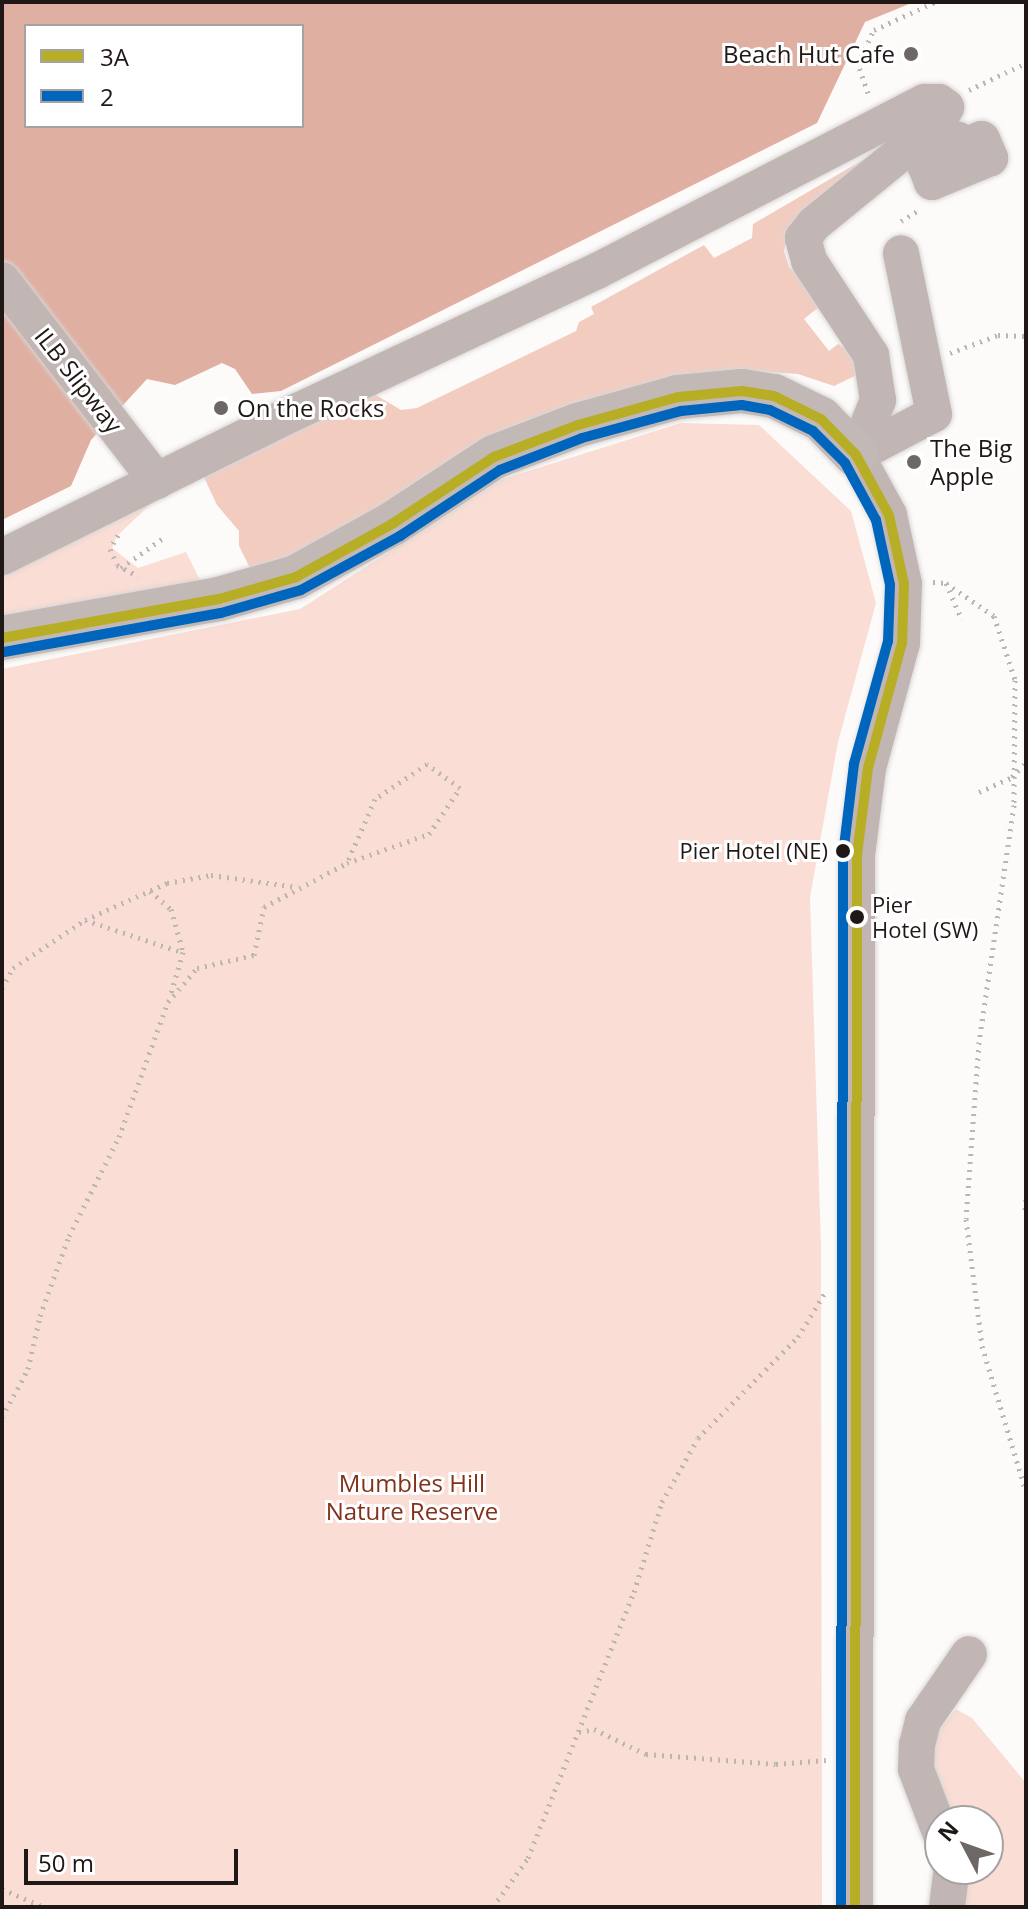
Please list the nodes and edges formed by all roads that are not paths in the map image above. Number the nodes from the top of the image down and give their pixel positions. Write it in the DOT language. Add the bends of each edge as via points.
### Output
graph roads {
  1 [pos="901,253"];
  2 [pos="2,280"];
  3 [pos="856,455"];
  4 [pos="157,481"];
  5 [pos="2,557"];
  6 [pos="2,638"];
  7 [pos="969,1654"];
  8 [pos="930,1805"];
  9 [pos="950,1885"];
  10 [pos="855,1907"];
  11 [pos="947,1907"];
  1 -- 3 [label="street" via="934,414"];
  2 -- 4 [label="street, ILB Slipway"];
  3 -- 4 [label="street" via="878,400 871,355 809,261 803,238 939,122 946,107 925,102 597,271"];
  3 -- 6 [label="main road" via="821,419 774,396 742,391 678,397 590,421 494,457 392,524 296,577 219,599"];
  3 -- 10 [label="street" via="889,515 904,584 902,643 868,768 857,855"];
  4 -- 5 [label="street"];
  7 -- 8 [label="street" via="923,1721 916,1769"];
  9 -- 11 [label="street"];
}
